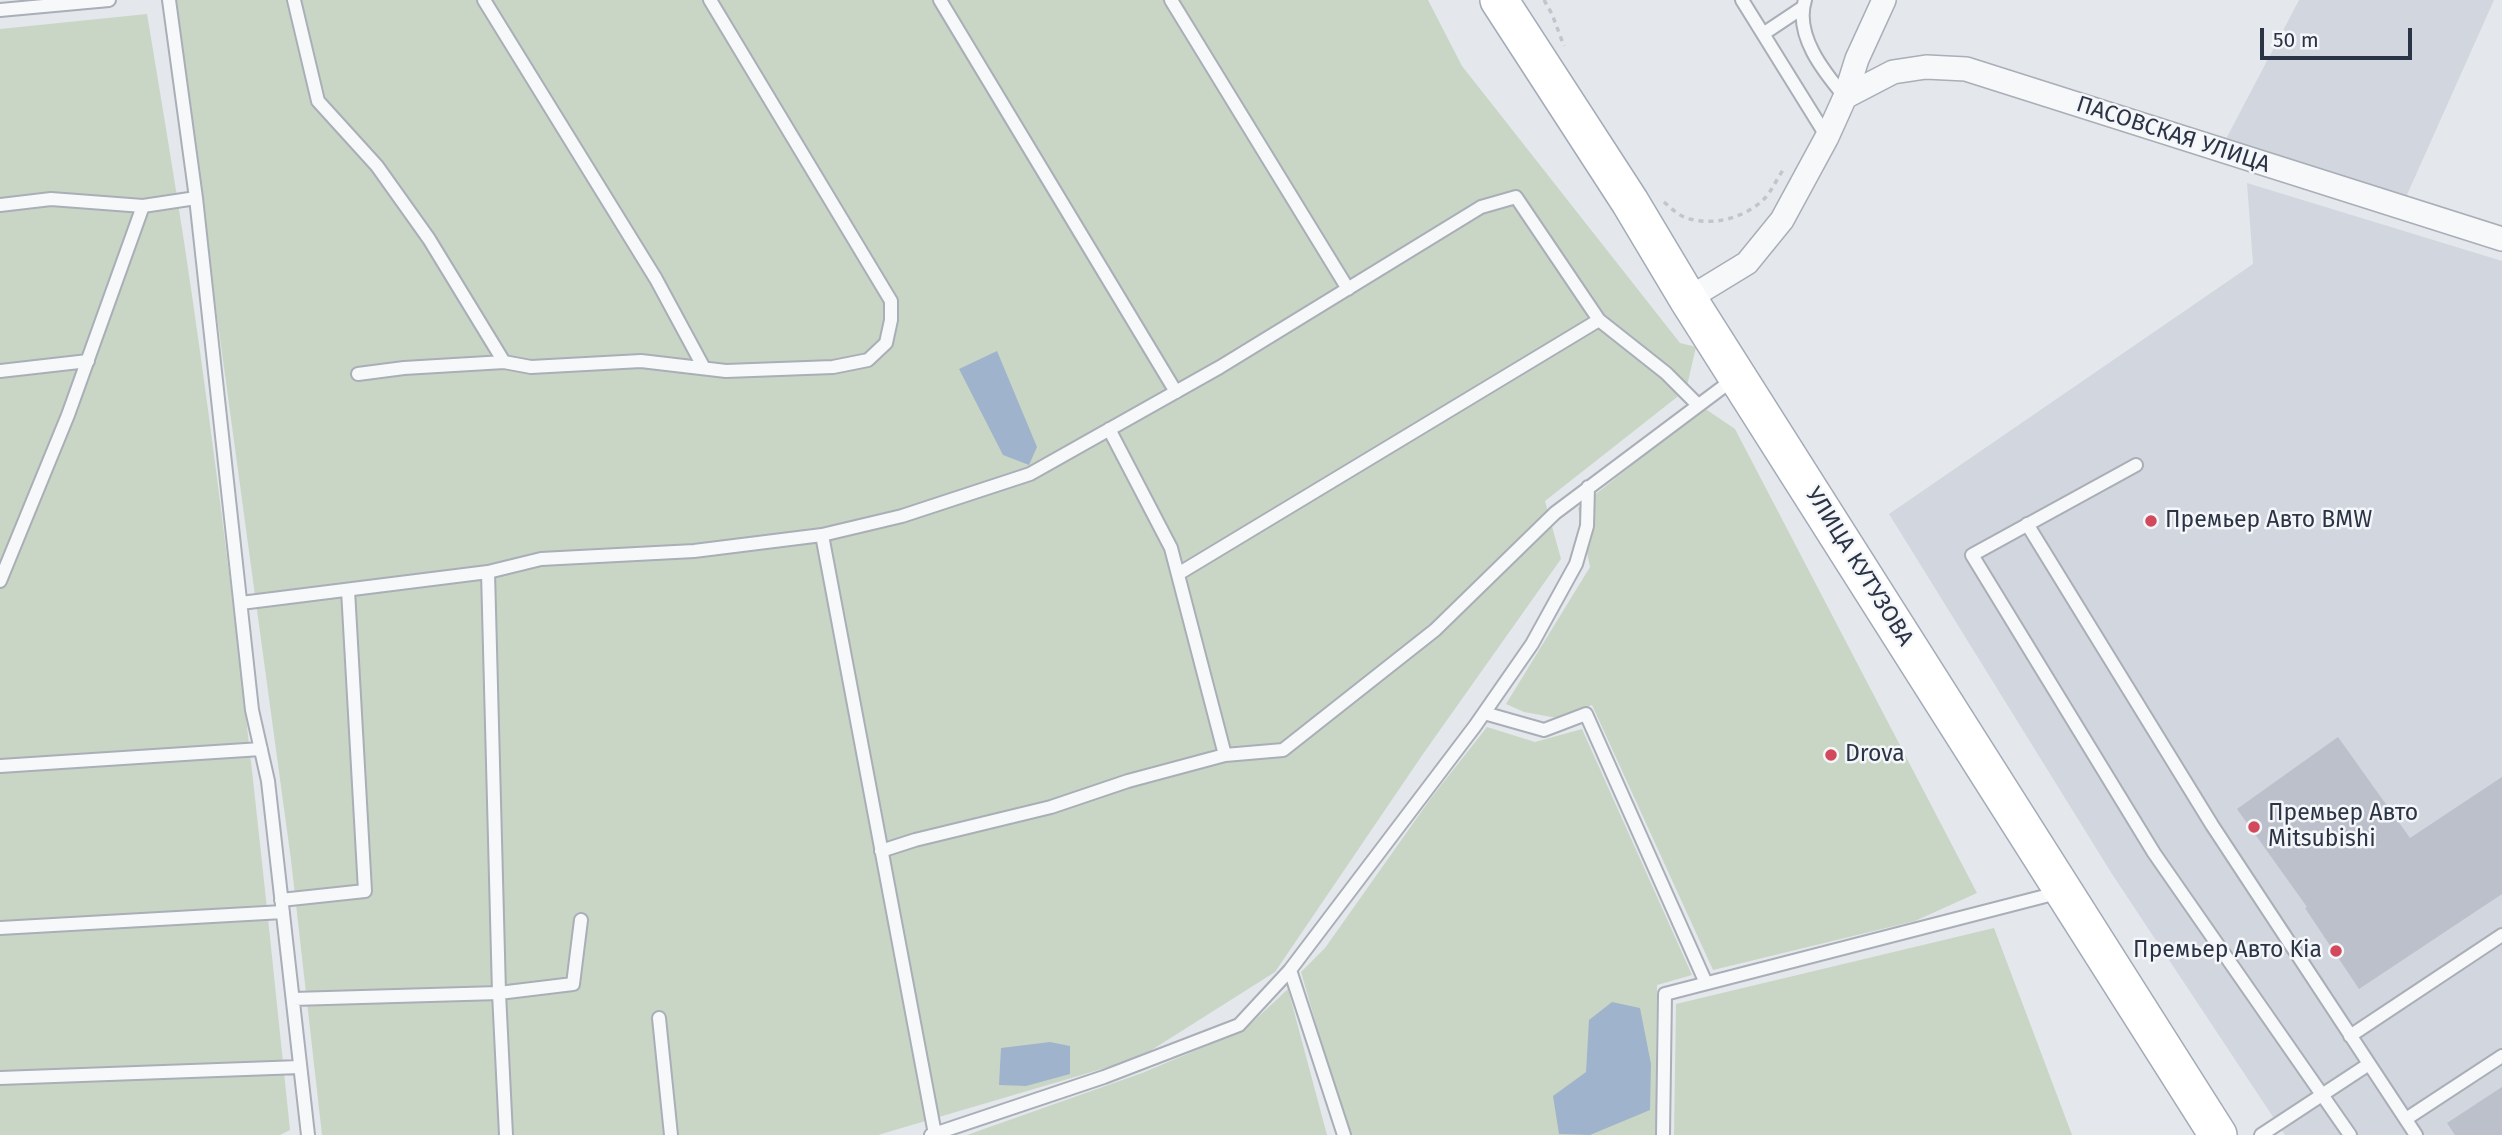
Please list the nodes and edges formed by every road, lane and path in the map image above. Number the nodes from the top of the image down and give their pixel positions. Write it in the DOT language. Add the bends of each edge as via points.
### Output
graph roads {
  1 [pos="109,0"];
  2 [pos="169,0"];
  3 [pos="294,0"];
  4 [pos="484,0"];
  5 [pos="710,0"];
  6 [pos="940,0"];
  7 [pos="1171,0"];
  8 [pos="1499,0"];
  9 [pos="1544,0"];
  10 [pos="1742,0"];
  11 [pos="1884,0"];
  12 [pos="77,1"];
  13 [pos="1803,4"];
  14 [pos="0,10"];
  15 [pos="1763,34"];
  16 [pos="1565,49"];
  17 [pos="1845,97"];
  18 [pos="1827,137"];
  19 [pos="1787,163"];
  20 [pos="1658,195"];
  21 [pos="196,198"];
  22 [pos="0,205"];
  23 [pos="143,206"];
  24 [pos="2502,239"];
  25 [pos="1348,289"];
  26 [pos="1688,299"];
  27 [pos="1599,320"];
  28 [pos="88,360"];
  29 [pos="504,362"];
  30 [pos="704,368"];
  31 [pos="0,371"];
  32 [pos="358,374"];
  33 [pos="1738,376"];
  34 [pos="1176,391"];
  35 [pos="1698,405"];
  36 [pos="1109,429"];
  37 [pos="2136,465"];
  38 [pos="1588,487"];
  39 [pos="2027,524"];
  40 [pos="822,535"];
  41 [pos="4,560"];
  42 [pos="488,572"];
  43 [pos="1178,574"];
  44 [pos="0,581"];
  45 [pos="348,590"];
  46 [pos="241,603"];
  47 [pos="1484,713"];
  48 [pos="261,750"];
  49 [pos="1225,755"];
  50 [pos="0,766"];
  51 [pos="881,850"];
  52 [pos="2065,891"];
  53 [pos="282,906"];
  54 [pos="581,920"];
  55 [pos="0,928"];
  56 [pos="2502,935"];
  57 [pos="1290,970"];
  58 [pos="1706,983"];
  59 [pos="499,993"];
  60 [pos="293,999"];
  61 [pos="659,1018"];
  62 [pos="2350,1036"];
  63 [pos="2502,1056"];
  64 [pos="2369,1064"];
  65 [pos="300,1067"];
  66 [pos="0,1078"];
  67 [pos="2323,1094"];
  68 [pos="2406,1119"];
  69 [pos="933,1134"];
  70 [pos="308,1135"];
  71 [pos="506,1135"];
  72 [pos="671,1135"];
  73 [pos="1344,1135"];
  74 [pos="1663,1135"];
  75 [pos="2218,1135"];
  76 [pos="2261,1135"];
  77 [pos="2350,1135"];
  78 [pos="2416,1135"];
  1 -- 12 [label="lane"];
  2 -- 21 [label="lane"];
  3 -- 29 [label="lane" via="318,101 377,166 429,239"];
  4 -- 30 [label="lane" via="656,279"];
  5 -- 30 [label="lane" via="891,301 891,320 886,342 868,360 834,367"];
  6 -- 34 [label="lane"];
  7 -- 25 [label="lane"];
  8 -- 26 [label="main road, УЛИЦА КУТУЗОВА"];
  9 -- 16 [label="path"];
  10 -- 15 [label="lane"];
  11 -- 17 [label="street"];
  12 -- 14 [label="lane"];
  13 -- 15 [label="lane"];
  13 -- 17 [label="lane" via="1806,38"];
  15 -- 18 [label="lane"];
  17 -- 18 [label="street"];
  17 -- 24 [label="street, ПАСОВСКАЯ УЛИЦА" via="1893,72 1926,67 1966,69"];
  18 -- 26 [label="street" via="1782,220 1746,263"];
  19 -- 20 [label="path" via="1766,197 1749,212 1724,220 1701,222 1680,215"];
  21 -- 23 [label="lane"];
  21 -- 46 [label="lane"];
  22 -- 23 [label="lane" via="51,199"];
  23 -- 28 [label="lane"];
  25 -- 27 [label="lane" via="1481,207 1516,197"];
  25 -- 34 [label="lane"];
  26 -- 33 [label="main road, УЛИЦА КУТУЗОВА"];
  27 -- 35 [label="lane"];
  27 -- 43 [label="lane"];
  28 -- 31 [label="lane"];
  28 -- 41 [label="lane"];
  29 -- 30 [label="lane" via="531,367 641,360"];
  29 -- 32 [label="lane"];
  33 -- 35 [label="lane"];
  33 -- 52 [label="main road, УЛИЦА КУТУЗОВА"];
  34 -- 36 [label="lane"];
  35 -- 38 [label="lane"];
  36 -- 40 [label="lane" via="1030,474 902,516"];
  36 -- 43 [label="lane" via="1171,548"];
  37 -- 39 [label="lane"];
  38 -- 47 [label="lane" via="1587,526 1576,564 1532,644"];
  38 -- 49 [label="lane" via="1555,513 1435,630 1283,751"];
  39 -- 62 [label="lane" via="2211,825"];
  39 -- 67 [label="lane" via="1972,555 2154,853"];
  40 -- 42 [label="lane" via="694,551 541,559"];
  40 -- 51 [label="lane"];
  41 -- 44 [label="lane"];
  42 -- 45 [label="lane"];
  42 -- 59 [label="lane"];
  43 -- 49 [label="lane"];
  45 -- 46 [label="lane"];
  45 -- 53 [label="lane" via="365,891"];
  46 -- 48 [label="lane" via="252,710"];
  47 -- 57 [label="lane"];
  47 -- 58 [label="lane" via="1544,730 1586,714"];
  48 -- 50 [label="lane"];
  48 -- 53 [label="lane"];
  49 -- 51 [label="lane" via="1051,807"];
  51 -- 69 [label="lane"];
  52 -- 58 [label="lane"];
  52 -- 75 [label="main road, УЛИЦА КУТУЗОВА"];
  53 -- 55 [label="lane"];
  53 -- 60 [label="lane"];
  54 -- 59 [label="lane" via="573,984"];
  56 -- 62 [label="lane"];
  57 -- 69 [label="lane" via="1239,1025 1104,1077"];
  57 -- 73 [label="lane"];
  58 -- 74 [label="lane" via="1665,995"];
  59 -- 60 [label="lane"];
  59 -- 71 [label="lane"];
  60 -- 65 [label="lane"];
  61 -- 72 [label="lane"];
  62 -- 64 [label="lane"];
  63 -- 68 [label="lane"];
  64 -- 67 [label="lane"];
  64 -- 68 [label="lane"];
  65 -- 66 [label="lane"];
  65 -- 70 [label="lane"];
  67 -- 76 [label="lane"];
  67 -- 77 [label="lane"];
  68 -- 78 [label="lane"];
}
